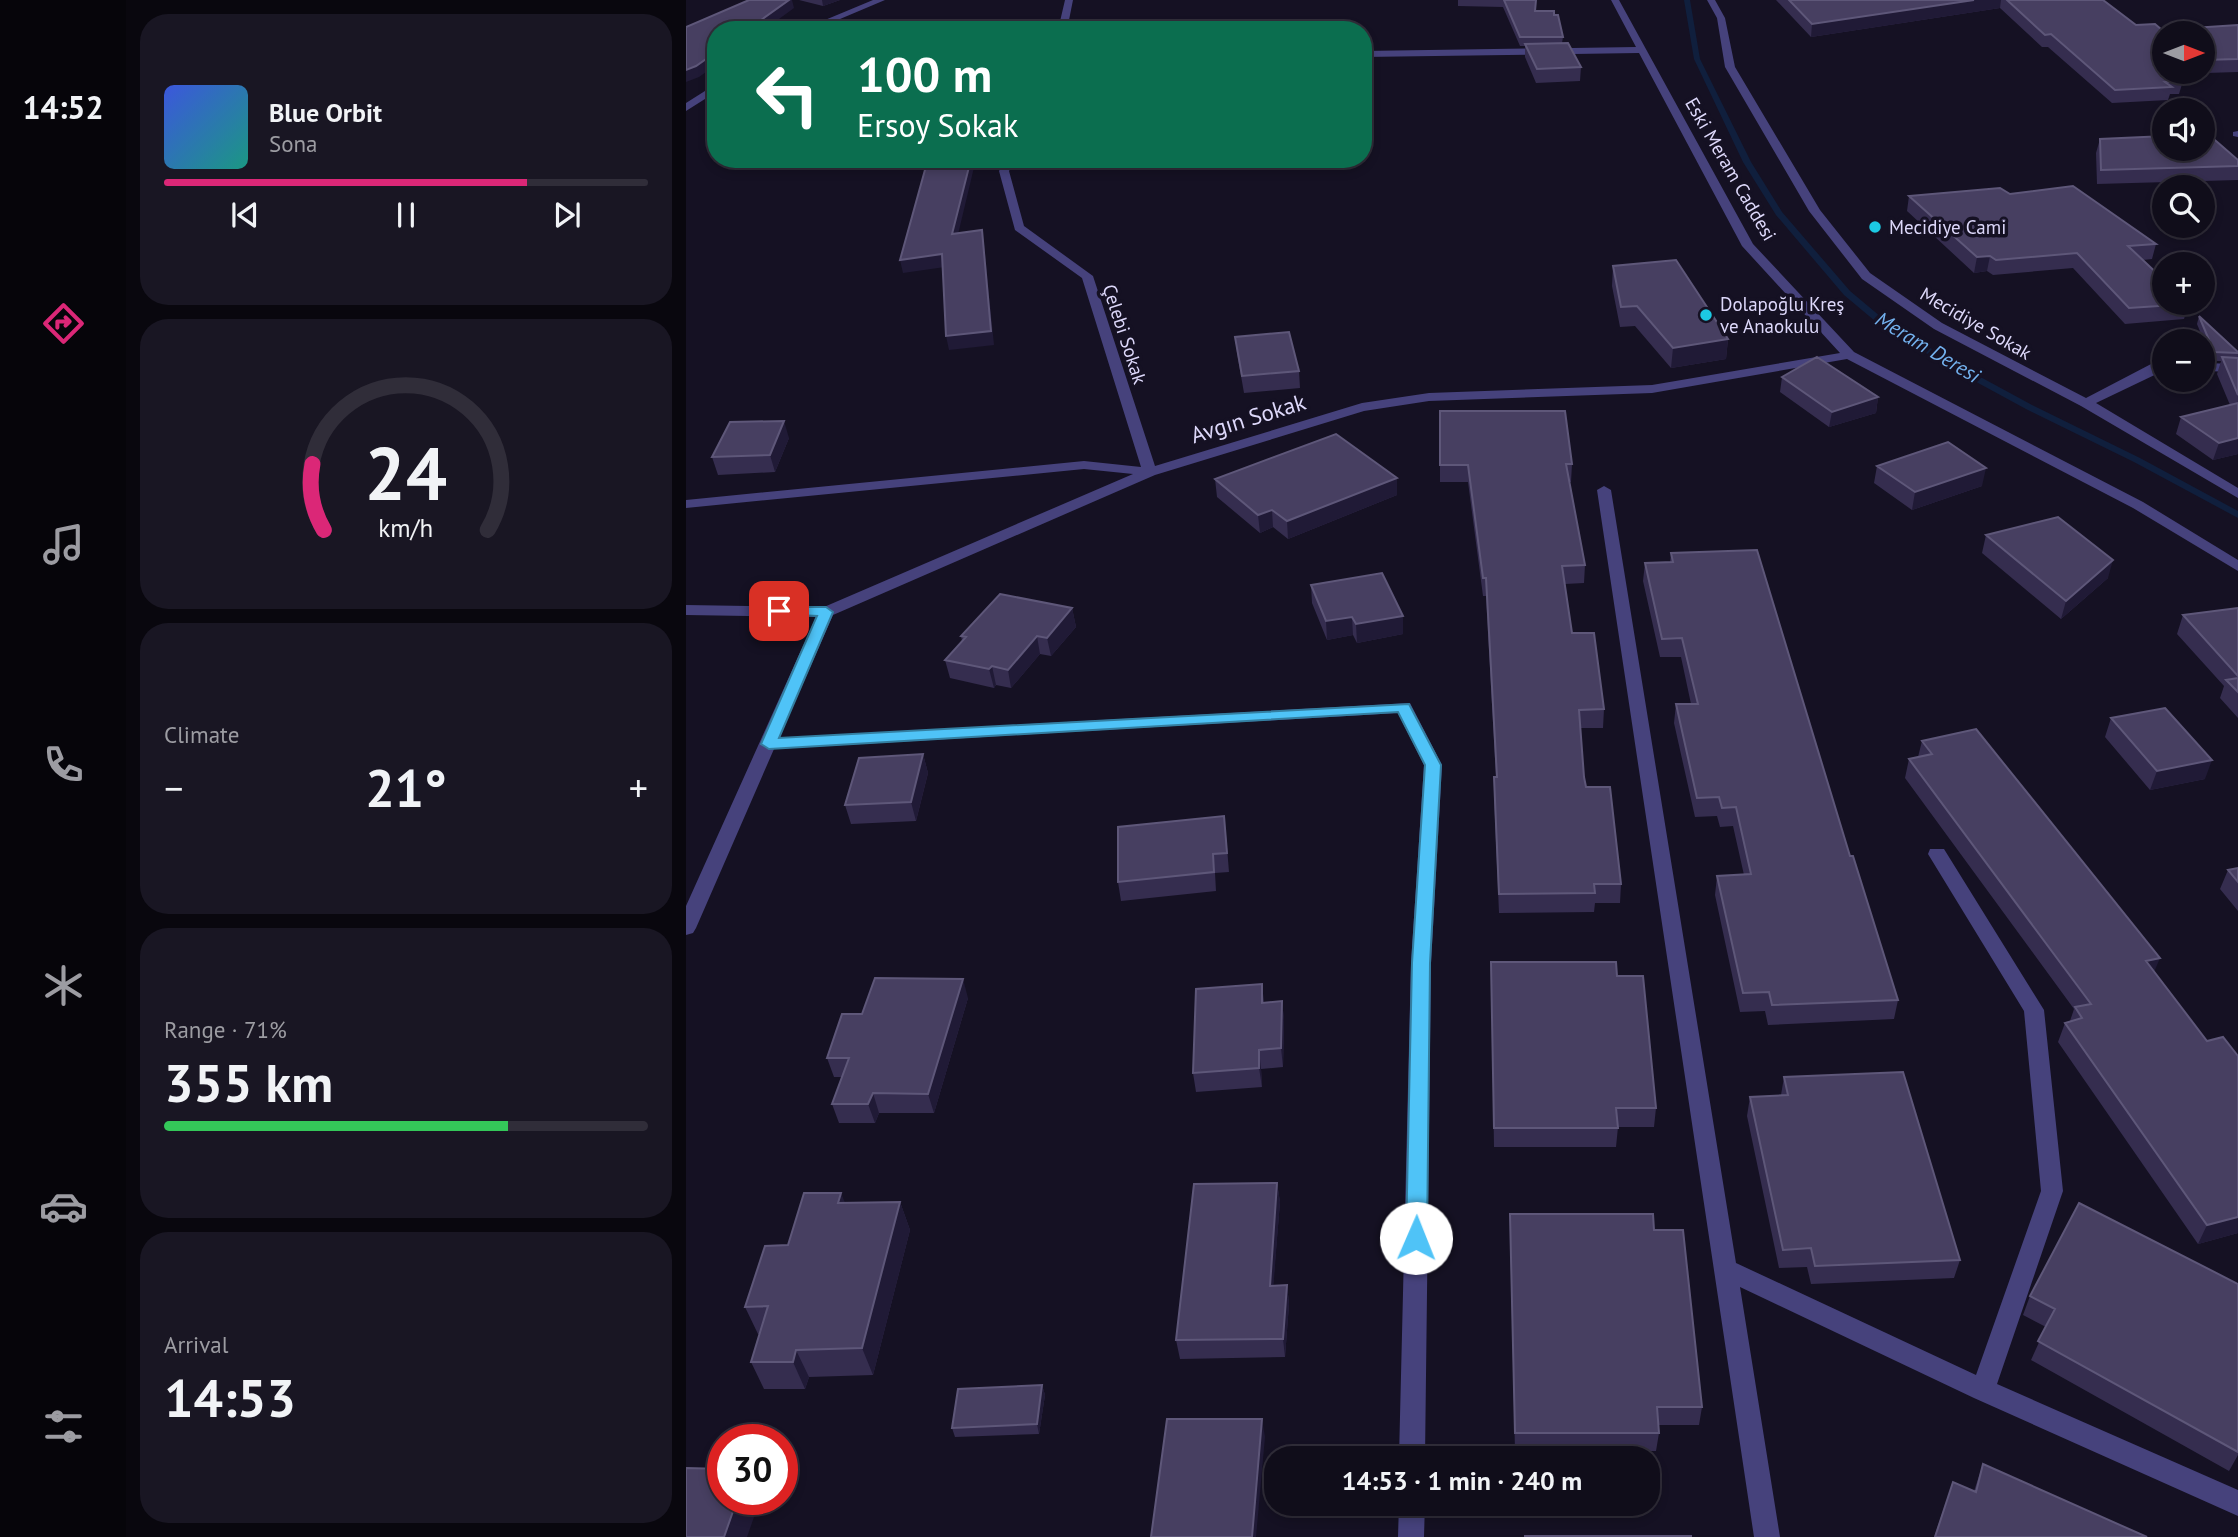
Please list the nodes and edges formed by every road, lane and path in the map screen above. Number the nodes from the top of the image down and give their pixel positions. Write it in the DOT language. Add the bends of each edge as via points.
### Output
graph roads {
  1 [pos="881,0"];
  2 [pos="1069,0"];
  3 [pos="1615,0"];
  4 [pos="1716,0"];
  5 [pos="828,21"];
  6 [pos="1064,21"];
  7 [pos="1642,50"];
  8 [pos="1372,54"];
  9 [pos="707,93"];
  10 [pos="686,107"];
  11 [pos="1005,168"];
  12 [pos="1849,355"];
  13 [pos="2215,367"];
  14 [pos="2238,368"];
  15 [pos="2152,369"];
  16 [pos="2086,403"];
  17 [pos="1150,472"];
  18 [pos="1604,490"];
  19 [pos="2238,494"];
  20 [pos="686,504"];
  21 [pos="2238,566"];
  22 [pos="686,610"];
  23 [pos="826,612"];
  24 [pos="769,744"];
  25 [pos="1937,854"];
  26 [pos="686,928"];
  27 [pos="1726,1269"];
  28 [pos="1983,1390"];
  29 [pos="1412,1446"];
  30 [pos="2238,1503"];
  31 [pos="1412,1516"];
  32 [pos="1411,1537"];
  33 [pos="1767,1537"];
  1 -- 5 [label="street"];
  2 -- 6 [label="street"];
  3 -- 7 [label="street, Eski Meram Caddesi"];
  4 -- 16 [label="street, Mecidiye Sokak" via="1730,67 1815,211 1866,276 1938,326"];
  7 -- 8 [label="street"];
  7 -- 12 [label="street, Eski Meram Caddesi" via="1748,246"];
  9 -- 10 [label="street"];
  11 -- 17 [label="street, Çelebi Sokak" via="1018,228 1087,276"];
  12 -- 17 [label="street, Avgın Sokak" via="1652,389 1429,397 1362,407"];
  12 -- 21 [label="street, Eski Meram Caddesi" via="2138,505"];
  13 -- 14 [label="street"];
  15 -- 16 [label="street"];
  16 -- 19 [label="street, Mecidiye Sokak"];
  17 -- 20 [label="street" via="1084,465"];
  17 -- 23 [label="street, Avgın Sokak"];
  18 -- 27 [label="street"];
  22 -- 23 [label="street, Avgın Sokak"];
  23 -- 24 [label="street"];
  24 -- 26 [label="street"];
  24 -- 29 [label="street" via="1404,707 1433,765 1421,963"];
  25 -- 28 [label="street" via="2034,1010 2052,1191"];
  27 -- 28 [label="street"];
  27 -- 33 [label="street"];
  28 -- 30 [label="street"];
  31 -- 32 [label="street"];
}
